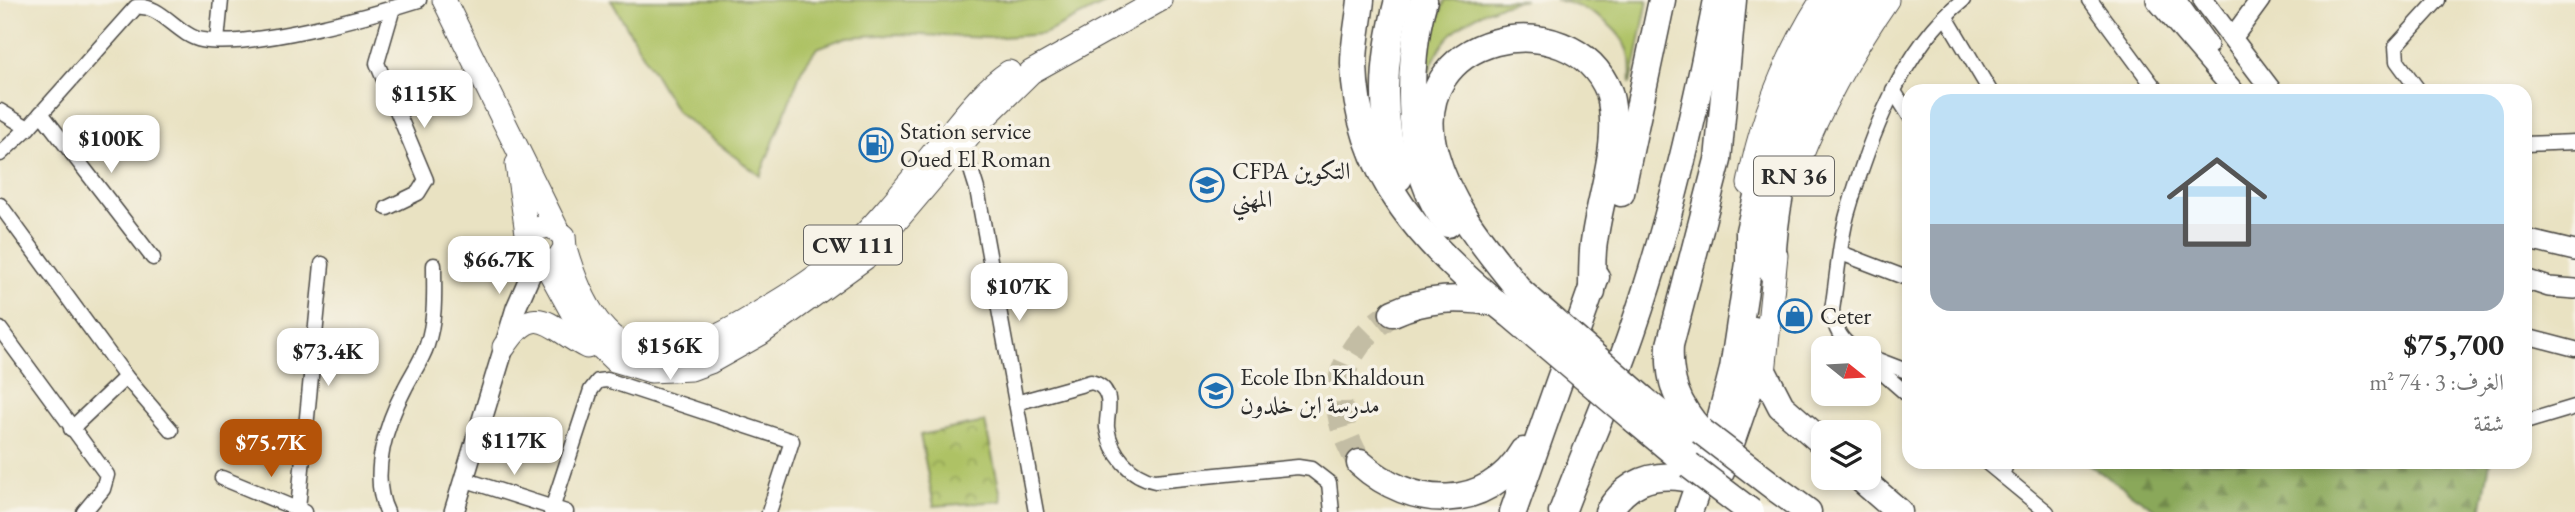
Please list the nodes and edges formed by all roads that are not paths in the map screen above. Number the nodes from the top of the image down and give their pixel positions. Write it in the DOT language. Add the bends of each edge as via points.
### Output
graph roads {
  1 [pos="221,0"];
  2 [pos="419,0"];
  3 [pos="444,0"];
  4 [pos="1136,0"];
  5 [pos="1160,0"];
  6 [pos="1361,0"];
  7 [pos="1398,0"];
  8 [pos="1424,0"];
  9 [pos="1662,0"];
  10 [pos="1717,0"];
  11 [pos="1733,0"];
  12 [pos="1822,0"];
  13 [pos="1842,0"];
  14 [pos="1866,0"];
  15 [pos="1887,0"];
  16 [pos="1963,0"];
  17 [pos="2090,0"];
  18 [pos="2157,0"];
  19 [pos="2176,0"];
  20 [pos="2203,0"];
  21 [pos="2219,0"];
  22 [pos="2260,0"];
  23 [pos="2435,1"];
  24 [pos="133,4"];
  25 [pos="393,8"];
  26 [pos="1946,17"];
  27 [pos="2233,37"];
  28 [pos="217,41"];
  29 [pos="1986,84"];
  30 [pos="2152,84"];
  31 [pos="2228,84"];
  32 [pos="2235,84"];
  33 [pos="2267,84"];
  34 [pos="2414,84"];
  35 [pos="1893,90"];
  36 [pos="1902,104"];
  37 [pos="0,111"];
  38 [pos="41,113"];
  39 [pos="28,128"];
  40 [pos="511,141"];
  41 [pos="2575,142"];
  42 [pos="2532,144"];
  43 [pos="962,145"];
  44 [pos="0,154"];
  45 [pos="0,205"];
  46 [pos="387,208"];
  47 [pos="556,227"];
  48 [pos="1749,231"];
  49 [pos="2532,241"];
  50 [pos="565,248"];
  51 [pos="2575,251"];
  52 [pos="1441,252"];
  53 [pos="1841,253"];
  54 [pos="537,254"];
  55 [pos="153,258"];
  56 [pos="322,264"];
  57 [pos="434,265"];
  58 [pos="1760,267"];
  59 [pos="1902,276"];
  60 [pos="2532,281"];
  61 [pos="2575,289"];
  62 [pos="1592,292"];
  63 [pos="1509,303"];
  64 [pos="1393,313"];
  65 [pos="0,329"];
  66 [pos="1840,336"];
  67 [pos="2532,338"];
  68 [pos="504,347"];
  69 [pos="2575,349"];
  70 [pos="601,350"];
  71 [pos="1881,363"];
  72 [pos="1881,370"];
  73 [pos="1902,370"];
  74 [pos="1764,373"];
  75 [pos="126,377"];
  76 [pos="1902,390"];
  77 [pos="1555,399"];
  78 [pos="1016,403"];
  79 [pos="2575,407"];
  80 [pos="2532,420"];
  81 [pos="71,429"];
  82 [pos="171,430"];
  83 [pos="1811,432"];
  84 [pos="1693,455"];
  85 [pos="1360,463"];
  86 [pos="2005,469"];
  87 [pos="222,478"];
  88 [pos="466,480"];
  89 [pos="1874,490"];
  90 [pos="1773,504"];
  91 [pos="301,510"];
  92 [pos="556,511"];
  93 [pos="84,512"];
  94 [pos="387,512"];
  95 [pos="454,512"];
  96 [pos="769,512"];
  97 [pos="1036,512"];
  98 [pos="1332,512"];
  99 [pos="1513,512"];
  100 [pos="1562,512"];
  101 [pos="1608,512"];
  102 [pos="1689,512"];
  103 [pos="1705,512"];
  104 [pos="1722,512"];
  105 [pos="1731,512"];
  106 [pos="1808,512"];
  107 [pos="1899,512"];
  108 [pos="2047,512"];
  1 -- 28 [label="street"];
  2 -- 25 [label="street"];
  3 -- 40 [label="main road"];
  4 -- 50 [label="main road, CW 111" via="1003,76 979,97 850,249 796,290 704,345 645,352 608,336 581,294"];
  5 -- 43 [label="main road" via="1031,72 1007,92"];
  6 -- 52 [label="highway" via="1354,65 1369,147 1399,206"];
  7 -- 52 [label="highway" via="1384,69 1387,145 1412,210"];
  8 -- 63 [label="highway" via="1414,74 1421,171 1443,218"];
  9 -- 62 [label="highway" via="1620,198"];
  10 -- 100 [label="highway" via="1658,253"];
  11 -- 84 [label="highway" via="1718,160 1670,345 1669,368"];
  12 -- 48 [label="main road, RN 36" via="1783,70 1766,117 1748,187"];
  13 -- 48 [label="highway" via="1812,47 1785,104"];
  14 -- 58 [label="highway" via="1818,81 1795,134"];
  15 -- 58 [label="main road, RN 36" via="1853,49 1810,133"];
  16 -- 26 [label="street"];
  17 -- 30 [label="street"];
  18 -- 31 [label="main road"];
  19 -- 32 [label="main road"];
  20 -- 27 [label="main road"];
  21 -- 27 [label="main road"];
  22 -- 27 [label="main road"];
  23 -- 34 [label="street" via="2396,46 2397,61"];
  24 -- 28 [label="street" via="149,7 194,38"];
  24 -- 38 [label="street"];
  25 -- 28 [label="street" via="273,36"];
  25 -- 46 [label="street" via="377,63 426,180 418,193"];
  26 -- 29 [label="street"];
  26 -- 35 [label="street" via="1914,55"];
  27 -- 33 [label="main road"];
  35 -- 36 [label="street"];
  35 -- 53 [label="street" via="1847,216"];
  37 -- 39 [label="street"];
  38 -- 39 [label="street"];
  38 -- 55 [label="street"];
  39 -- 44 [label="street"];
  40 -- 47 [label="main road"];
  40 -- 54 [label="main road"];
  41 -- 42 [label="street"];
  43 -- 70 [label="main road" via="865,258 760,334 710,362 672,372 630,366"];
  43 -- 78 [label="street" via="977,189"];
  45 -- 75 [label="street"];
  47 -- 50 [label="main road" via="564,236"];
  47 -- 54 [label="main road" via="538,226"];
  48 -- 58 [label="highway"];
  49 -- 51 [label="main road"];
  50 -- 54 [label="main road" via="558,259"];
  52 -- 63 [label="highway"];
  53 -- 59 [label="street"];
  53 -- 66 [label="street" via="1832,310"];
  54 -- 68 [label="main road"];
  54 -- 70 [label="main road" via="580,327"];
  56 -- 91 [label="street"];
  57 -- 94 [label="street" via="434,320 426,348 388,427 381,464 382,502"];
  58 -- 74 [label="main road, RN 36"];
  58 -- 102 [label="highway" via="1729,388"];
  58 -- 103 [label="highway, RN 36" via="1750,388 1734,443"];
  60 -- 61 [label="main road"];
  62 -- 63 [label="highway" via="1593,249 1609,167 1610,95 1585,44 1562,26 1539,18 1488,26 1463,44 1440,78 1430,117 1434,152 1451,196 1487,253"];
  62 -- 77 [label="highway"];
  63 -- 64 [label="highway" via="1436,299"];
  63 -- 84 [label="highway, bridge"];
  65 -- 81 [label="street"];
  67 -- 69 [label="street"];
  68 -- 70 [label="main road" via="514,332 543,321 582,345"];
  68 -- 88 [label="main road"];
  71 -- 73 [label="street"];
  72 -- 76 [label="street"];
  74 -- 83 [label="highway" via="1782,406"];
  74 -- 104 [label="highway, RN 36" via="1754,422"];
  75 -- 81 [label="street"];
  75 -- 82 [label="street"];
  77 -- 85 [label="highway" via="1511,473 1487,493 1459,501 1422,500 1388,485"];
  77 -- 99 [label="highway"];
  78 -- 97 [label="street"];
  78 -- 98 [label="street" via="1091,382 1101,385 1107,393 1107,429 1113,447 1140,478 1155,481 1311,469 1329,483"];
  79 -- 80 [label="street"];
  81 -- 93 [label="street" via="107,475 103,489"];
  84 -- 90 [label="highway, bridge"];
  84 -- 90 [label="highway, bridge"];
  84 -- 101 [label="highway" via="1624,491"];
  84 -- 105 [label="highway"];
  86 -- 108 [label="street"];
  87 -- 91 [label="street"];
  88 -- 92 [label="street"];
  88 -- 95 [label="main road"];
  89 -- 107 [label="highway"];
  90 -- 106 [label="highway"];
  92 -- 96 [label="street" via="591,390 607,380 792,441"];
}
